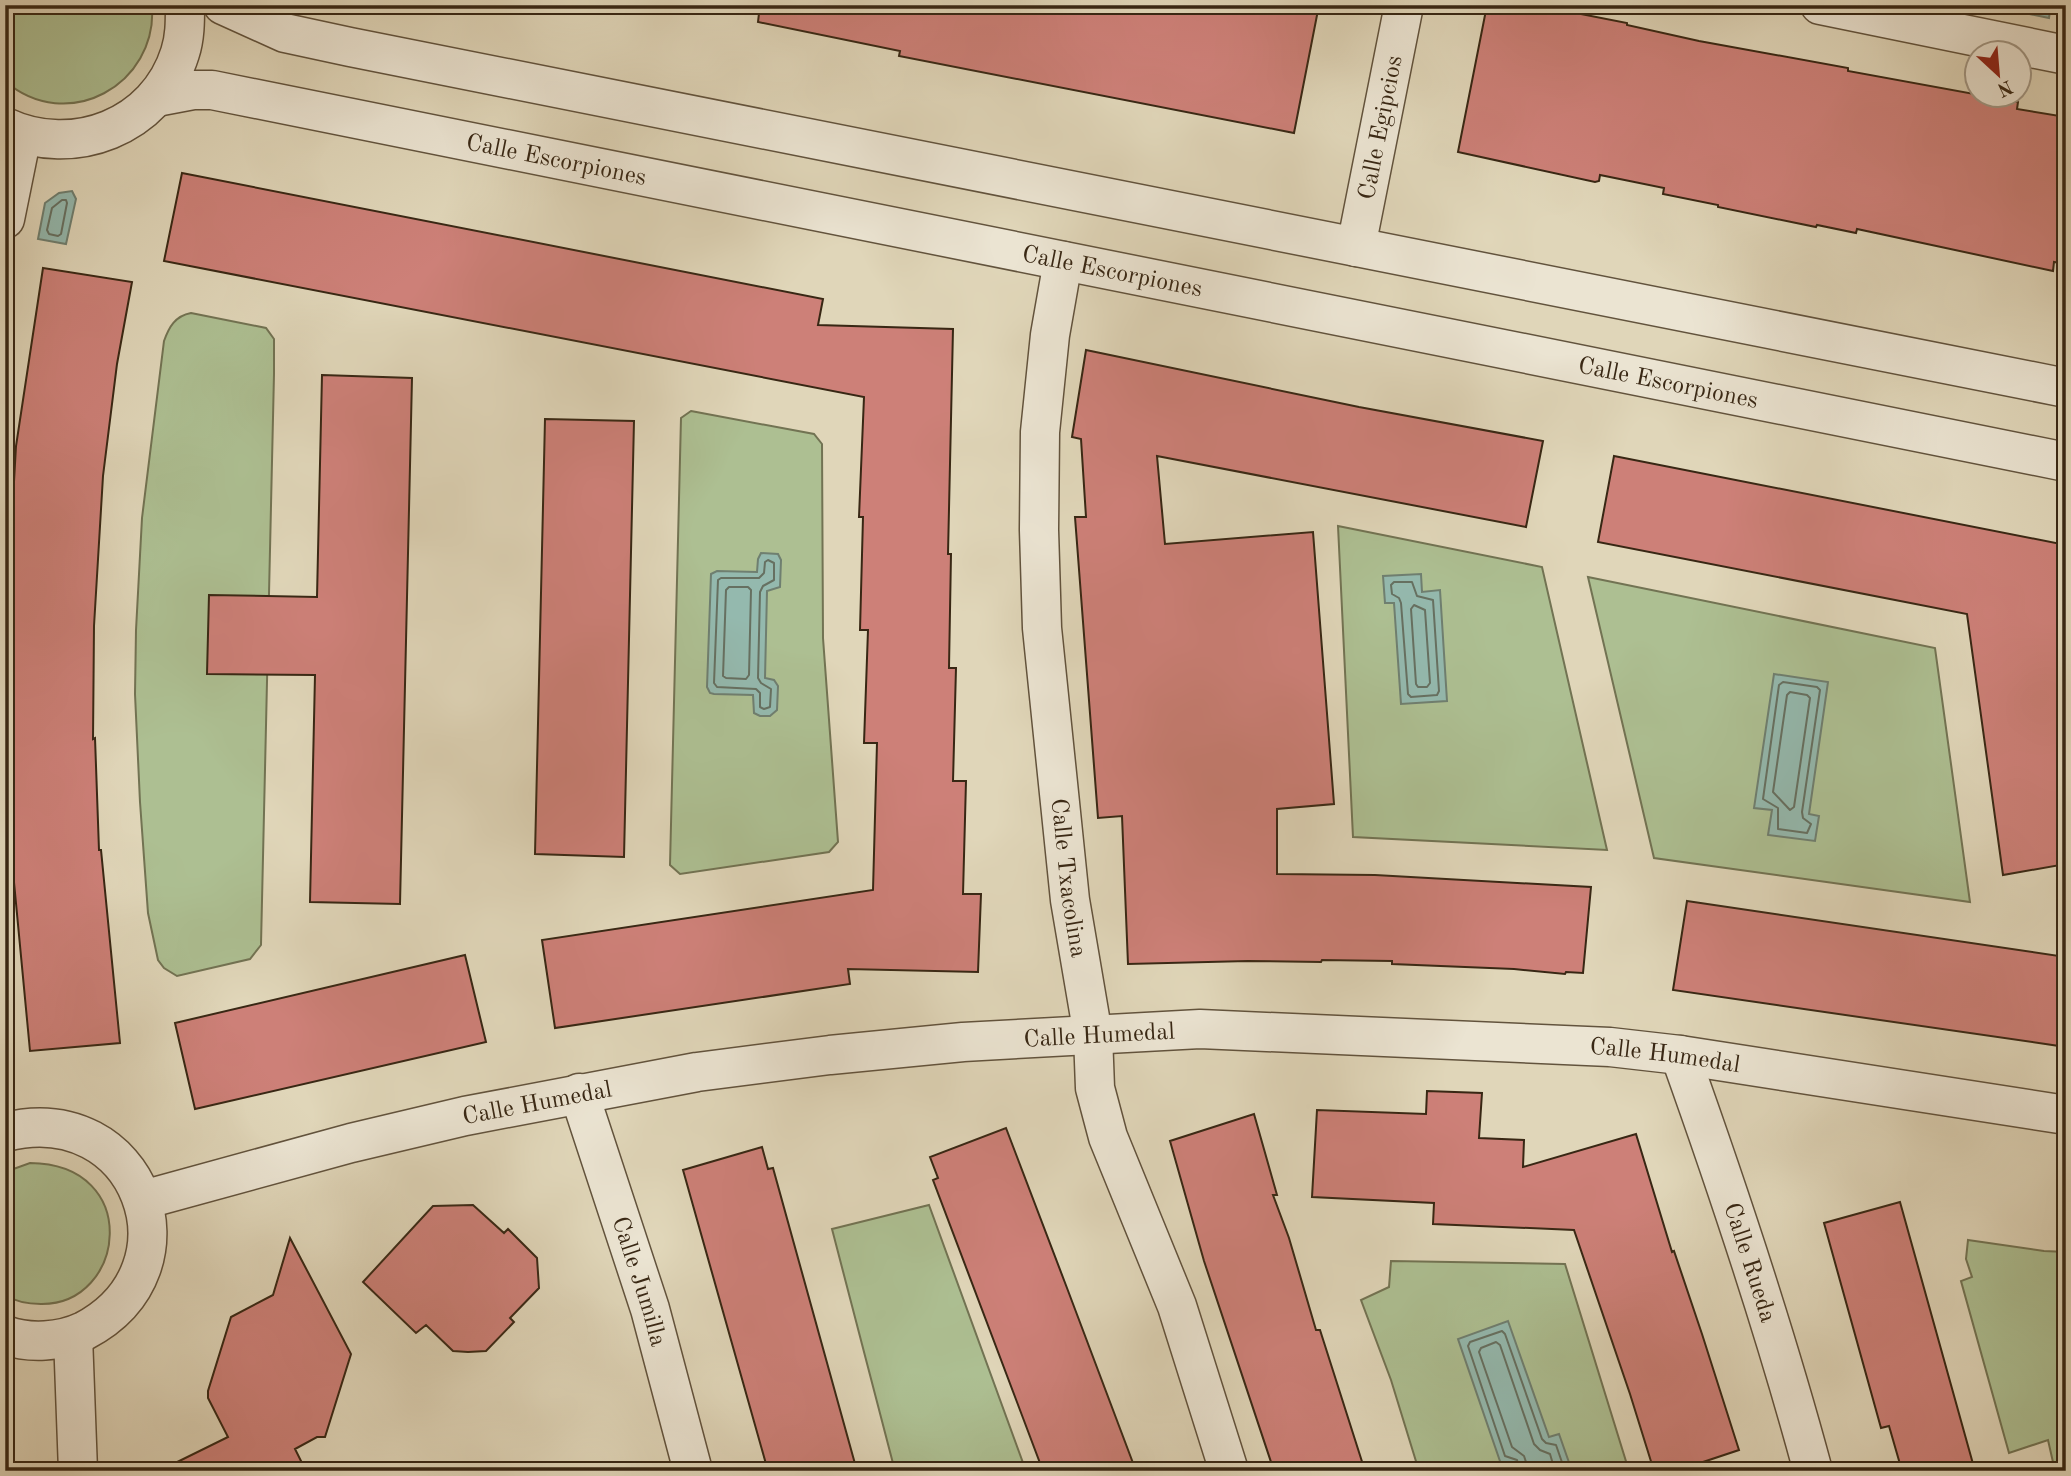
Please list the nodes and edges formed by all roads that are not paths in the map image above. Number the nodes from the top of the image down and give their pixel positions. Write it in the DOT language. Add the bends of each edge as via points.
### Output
graph roads {
  1 [pos="185,5"];
  2 [pos="223,5"];
  3 [pos="1404,5"];
  4 [pos="1820,5"];
  5 [pos="2066,55"];
  6 [pos="156,97"];
  7 [pos="14,131"];
  8 [pos="5,219"];
  9 [pos="1356,247"];
  10 [pos="1063,261"];
  11 [pos="2066,388"];
  12 [pos="2066,462"];
  13 [pos="1093,1035"];
  14 [pos="1680,1055"];
  15 [pos="579,1093"];
  16 [pos="2066,1115"];
  17 [pos="5,1132"];
  18 [pos="143,1200"];
  19 [pos="5,1335"];
  20 [pos="74,1336"];
  21 [pos="78,1471"];
  22 [pos="693,1471"];
  23 [pos="1230,1471"];
  24 [pos="1814,1471"];
  1 -- 6 [label="street" via="181,52"];
  2 -- 9 [label="street" via="285,33 350,47"];
  3 -- 9 [label="street, Calle Egipcios"];
  4 -- 5 [label="street"];
  6 -- 7 [label="street" via="130,121 77,140 50,140"];
  6 -- 10 [label="street, Calle Escorpiones" via="212,90"];
  7 -- 8 [label="street"];
  9 -- 11 [label="street"];
  10 -- 12 [label="street, Calle Escorpiones"];
  10 -- 13 [label="street, Calle Txacolina" via="1040,432 1041,616 1070,900"];
  13 -- 14 [label="street, Calle Humedal" via="1200,1029 1610,1047"];
  13 -- 15 [label="street, Calle Humedal" via="830,1055"];
  13 -- 23 [label="street, Calle Txacolina" via="1099,1110 1177,1306"];
  14 -- 16 [label="street, Calle Humedal"];
  14 -- 24 [label="street, Calle Rueda" via="1785,1367"];
  15 -- 18 [label="street, Calle Humedal" via="351,1143"];
  15 -- 22 [label="street, Calle Jumilla" via="650,1309"];
  17 -- 18 [label="street" via="27,1126 57,1127 85,1135 111,1151"];
  18 -- 20 [label="street" via="148,1233 143,1267 127,1296 103,1321"];
  19 -- 20 [label="street" via="44,1341"];
  20 -- 21 [label="street"];
}
